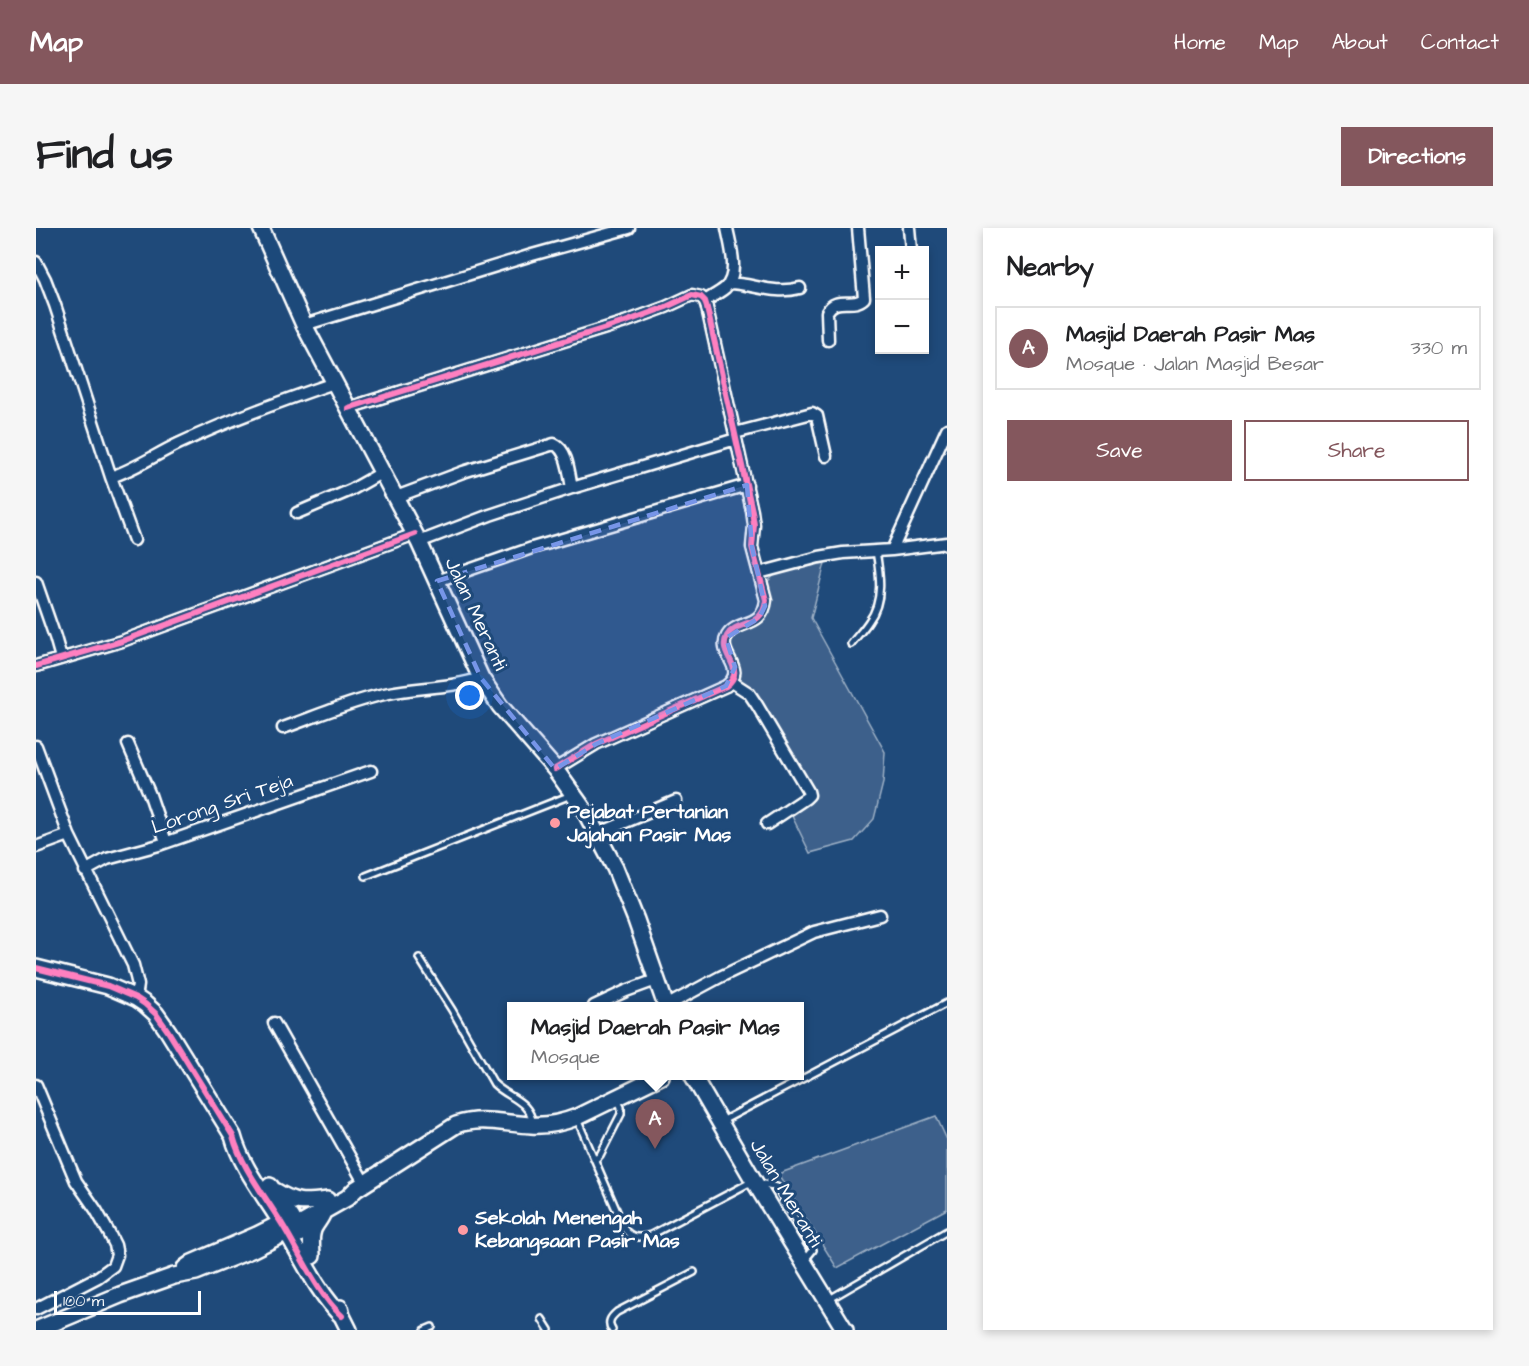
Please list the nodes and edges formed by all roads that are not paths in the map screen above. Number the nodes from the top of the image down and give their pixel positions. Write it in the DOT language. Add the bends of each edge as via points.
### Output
graph roads {
  1 [pos="261,228"];
  2 [pos="629,228"];
  3 [pos="727,228"];
  4 [pos="858,228"];
  5 [pos="909,228"];
  6 [pos="911,246"];
  7 [pos="36,262"];
  8 [pos="729,283"];
  9 [pos="800,288"];
  10 [pos="705,301"];
  11 [pos="304,325"];
  12 [pos="828,340"];
  13 [pos="334,383"];
  14 [pos="348,408"];
  15 [pos="947,429"];
  16 [pos="736,436"];
  17 [pos="826,456"];
  18 [pos="383,472"];
  19 [pos="111,477"];
  20 [pos="747,485"];
  21 [pos="572,488"];
  22 [pos="396,497"];
  23 [pos="297,513"];
  24 [pos="417,538"];
  25 [pos="134,540"];
  26 [pos="947,543"];
  27 [pos="892,550"];
  28 [pos="876,551"];
  29 [pos="759,573"];
  30 [pos="437,581"];
  31 [pos="36,582"];
  32 [pos="851,644"];
  33 [pos="61,658"];
  34 [pos="36,666"];
  35 [pos="481,678"];
  36 [pos="732,682"];
  37 [pos="283,728"];
  38 [pos="128,744"];
  39 [pos="36,746"];
  40 [pos="555,769"];
  41 [pos="371,771"];
  42 [pos="573,794"];
  43 [pos="676,801"];
  44 [pos="766,824"];
  45 [pos="597,834"];
  46 [pos="69,835"];
  47 [pos="166,842"];
  48 [pos="36,847"];
  49 [pos="85,871"];
  50 [pos="366,876"];
  51 [pos="880,915"];
  52 [pos="419,958"];
  53 [pos="36,968"];
  54 [pos="656,980"];
  55 [pos="136,998"];
  56 [pos="603,1002"];
  57 [pos="664,1002"];
  58 [pos="674,1002"];
  59 [pos="947,1003"];
  60 [pos="274,1023"];
  61 [pos="804,1079"];
  62 [pos="654,1080"];
  63 [pos="695,1080"];
  64 [pos="801,1080"];
  65 [pos="36,1085"];
  66 [pos="616,1098"];
  67 [pos="577,1117"];
  68 [pos="720,1123"];
  69 [pos="533,1125"];
  70 [pos="595,1160"];
  71 [pos="753,1181"];
  72 [pos="360,1186"];
  73 [pos="269,1195"];
  74 [pos="325,1206"];
  75 [pos="289,1225"];
  76 [pos="947,1231"];
  77 [pos="257,1235"];
  78 [pos="251,1250"];
  79 [pos="309,1260"];
  80 [pos="694,1272"];
  81 [pos="174,1276"];
  82 [pos="826,1301"];
  83 [pos="48,1303"];
  84 [pos="36,1309"];
  85 [pos="542,1318"];
  86 [pos="57,1321"];
  87 [pos="345,1323"];
  88 [pos="432,1327"];
  89 [pos="36,1330"];
  90 [pos="425,1330"];
  91 [pos="549,1330"];
  92 [pos="612,1330"];
  93 [pos="845,1330"];
  1 -- 11 [label="street, Jalan Meranti"];
  2 -- 11 [label="street"];
  3 -- 8 [label="street" via="733,271"];
  4 -- 12 [label="street" via="864,298 829,308"];
  5 -- 6 [label="street"];
  7 -- 19 [label="street" via="55,305"];
  8 -- 9 [label="street" via="782,292"];
  8 -- 10 [label="street"];
  10 -- 14 [label="street" via="692,295 625,321"];
  10 -- 16 [label="street"];
  11 -- 13 [label="street, Jalan Meranti"];
  13 -- 14 [label="street, Jalan Meranti"];
  13 -- 19 [label="street" via="238,418"];
  14 -- 18 [label="street, Jalan Meranti"];
  15 -- 27 [label="street"];
  16 -- 17 [label="street" via="810,412 817,416"];
  16 -- 20 [label="street"];
  16 -- 21 [label="street"];
  18 -- 22 [label="street, Jalan Meranti"];
  18 -- 23 [label="street"];
  19 -- 25 [label="street"];
  20 -- 29 [label="street" via="752,547"];
  20 -- 30 [label="street" via="532,548"];
  21 -- 22 [label="street" via="561,448 554,444"];
  21 -- 24 [label="street"];
  22 -- 24 [label="street, Jalan Meranti"];
  24 -- 30 [label="street, Jalan Meranti"];
  24 -- 33 [label="street"];
  26 -- 27 [label="street"];
  27 -- 28 [label="street"];
  28 -- 29 [label="street" via="819,557"];
  28 -- 32 [label="lane" via="880,576 877,604"];
  29 -- 36 [label="street" via="766,600 763,612 726,638 727,654 735,667"];
  30 -- 35 [label="street, Jalan Meranti"];
  31 -- 33 [label="street"];
  33 -- 34 [label="street"];
  35 -- 37 [label="street" via="375,697"];
  35 -- 40 [label="street, Jalan Meranti"];
  36 -- 40 [label="street" via="596,744"];
  36 -- 44 [label="street" via="749,693 809,795"];
  38 -- 47 [label="street"];
  39 -- 46 [label="street"];
  40 -- 42 [label="street, Jalan Meranti"];
  41 -- 47 [label="street, Lorong Sri Teja"];
  42 -- 45 [label="street, Jalan Meranti"];
  42 -- 50 [label="lane"];
  43 -- 45 [label="street"];
  45 -- 54 [label="street, Jalan Meranti" via="615,868"];
  46 -- 48 [label="street"];
  46 -- 49 [label="street"];
  47 -- 49 [label="street, Lorong Sri Teja" via="107,859"];
  49 -- 55 [label="street" via="133,965 138,986"];
  51 -- 58 [label="street" via="814,932"];
  52 -- 69 [label="lane" via="494,1084 527,1107"];
  53 -- 55 [label="street" via="108,986"];
  54 -- 56 [label="street"];
  54 -- 57 [label="street, Jalan Meranti"];
  55 -- 73 [label="street" via="156,1014 168,1031 233,1136 244,1145"];
  59 -- 61 [label="lane"];
  60 -- 72 [label="street"];
  62 -- 66 [label="street"];
  63 -- 68 [label="street, Jalan Meranti"];
  64 -- 68 [label="lane"];
  65 -- 83 [label="street" via="76,1181 105,1226 117,1255 113,1266 98,1277"];
  66 -- 67 [label="street"];
  66 -- 70 [label="lane" via="621,1114"];
  67 -- 69 [label="street"];
  67 -- 70 [label="lane"];
  68 -- 71 [label="street, Jalan Meranti"];
  69 -- 72 [label="street" via="466,1121"];
  70 -- 71 [label="lane" via="625,1230 634,1238 651,1235"];
  71 -- 82 [label="street, Jalan Meranti"];
  72 -- 74 [label="street" via="343,1192"];
  73 -- 74 [label="street"];
  73 -- 75 [label="street"];
  73 -- 77 [label="street" via="264,1223"];
  74 -- 75 [label="street"];
  74 -- 79 [label="street" via="312,1234"];
  75 -- 77 [label="street"];
  75 -- 78 [label="street"];
  75 -- 79 [label="street"];
  76 -- 82 [label="lane"];
  77 -- 81 [label="street" via="192,1263"];
  78 -- 79 [label="street" via="280,1249"];
  78 -- 81 [label="street" via="196,1272"];
  79 -- 87 [label="street" via="329,1304"];
  80 -- 92 [label="lane" via="617,1312 609,1323"];
  81 -- 86 [label="street"];
  82 -- 93 [label="street, Jalan Meranti"];
  83 -- 84 [label="street"];
  83 -- 86 [label="street"];
  85 -- 91 [label="lane"];
  86 -- 89 [label="street"];
  88 -- 90 [label="lane"];
}
